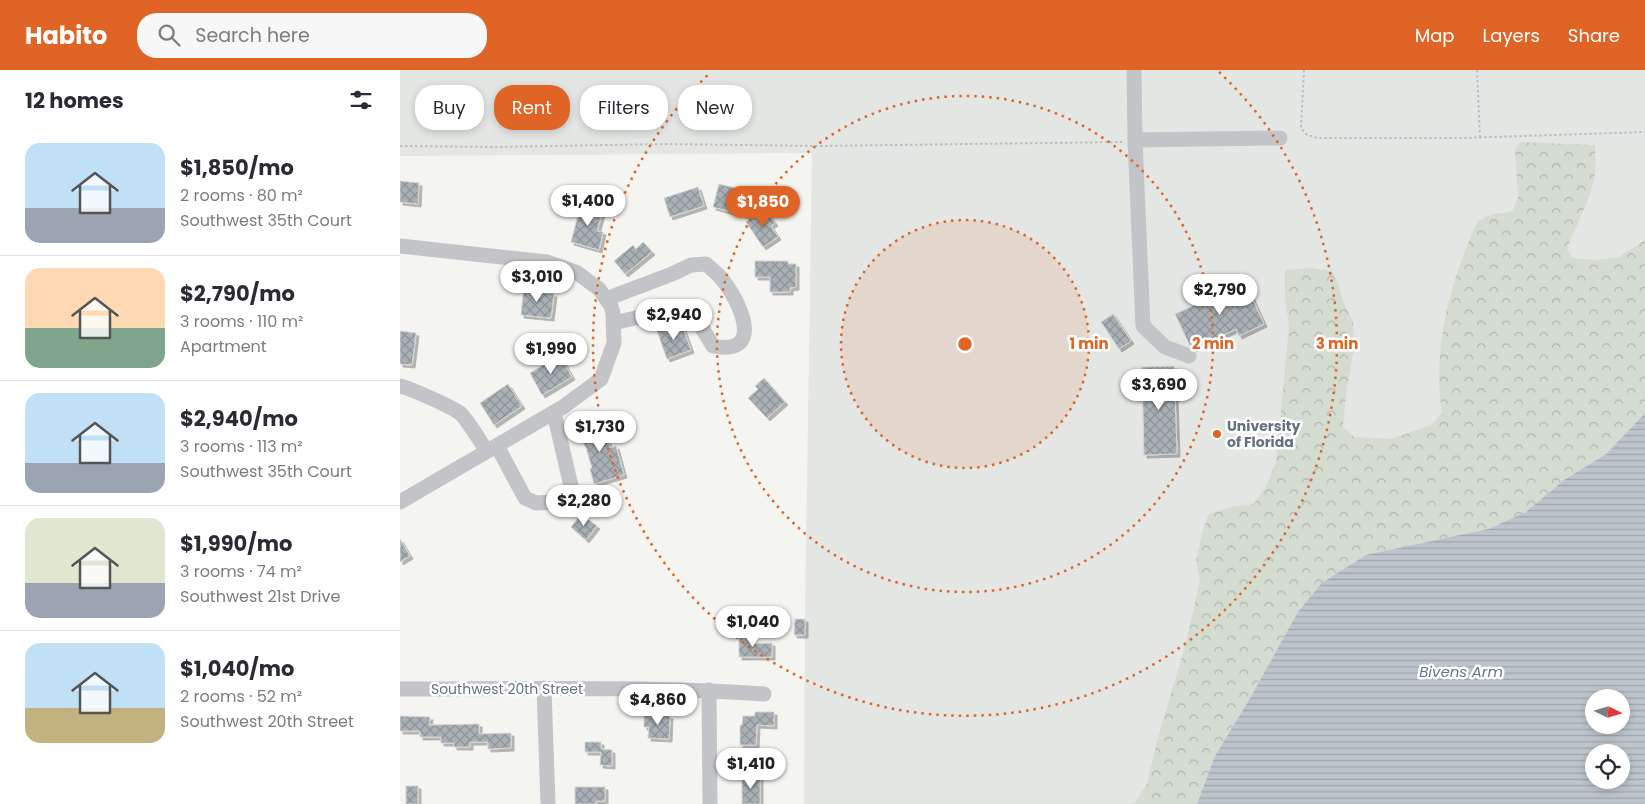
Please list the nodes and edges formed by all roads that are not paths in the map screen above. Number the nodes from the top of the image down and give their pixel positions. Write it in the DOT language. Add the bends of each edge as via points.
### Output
graph roads {
  1 [pos="1134,70"];
  2 [pos="1280,138"];
  3 [pos="1135,143"];
  4 [pos="400,246"];
  5 [pos="606,299"];
  6 [pos="613,318"];
  7 [pos="1189,356"];
  8 [pos="400,386"];
  9 [pos="554,412"];
  10 [pos="492,448"];
  11 [pos="400,502"];
  12 [pos="544,688"];
  13 [pos="400,689"];
  14 [pos="710,690"];
  15 [pos="764,694"];
  16 [pos="548,804"];
  17 [pos="710,804"];
  1 -- 3 [label="street"];
  2 -- 3 [label="street"];
  3 -- 7 [label="street" via="1143,326 1165,347"];
  4 -- 5 [label="street" via="547,262 576,272"];
  5 -- 6 [label="street"];
  5 -- 6 [label="street" via="691,265 706,264 721,278 739,307 744,331 742,340 735,346 723,348 713,346 699,323 696,311 685,307"];
  6 -- 9 [label="street" via="614,343 601,379"];
  8 -- 10 [label="street" via="461,414"];
  9 -- 10 [label="street"];
  9 -- 10 [label="street" via="571,486 564,499 536,503 525,498"];
  10 -- 11 [label="street"];
  12 -- 13 [label="street, Southwest 20th Street"];
  12 -- 14 [label="street, Southwest 20th Street"];
  12 -- 16 [label="street"];
  14 -- 15 [label="street, Southwest 20th Street"];
  14 -- 17 [label="street"];
}
